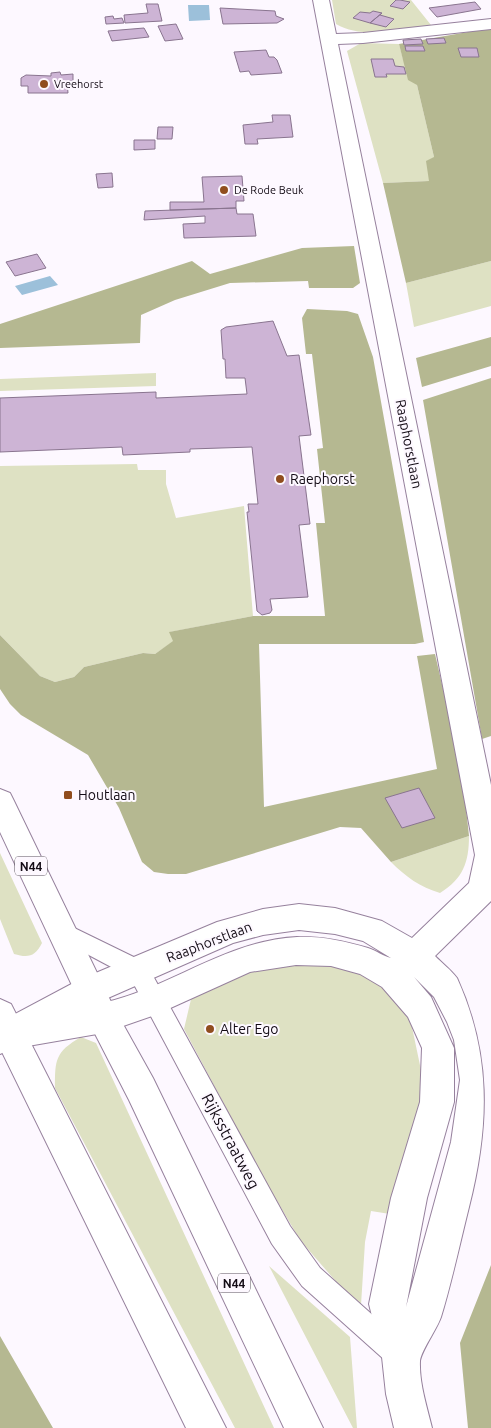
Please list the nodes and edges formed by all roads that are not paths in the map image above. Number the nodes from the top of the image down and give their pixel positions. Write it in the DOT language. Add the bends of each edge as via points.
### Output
graph roads {
  1 [pos="321,0"];
  2 [pos="491,24"];
  3 [pos="329,39"];
  4 [pos="0,801"];
  5 [pos="487,890"];
  6 [pos="62,931"];
  7 [pos="404,966"];
  8 [pos="138,970"];
  9 [pos="155,1001"];
  10 [pos="97,1004"];
  11 [pos="3,1029"];
  12 [pos="401,1357"];
  13 [pos="207,1428"];
  14 [pos="304,1428"];
  15 [pos="413,1428"];
  1 -- 3 [label="street, Raaphorstlaan"];
  2 -- 3 [label="street"];
  3 -- 5 [label="street, Raaphorstlaan" via="490,855"];
  4 -- 6 [label="street, N44"];
  5 -- 7 [label="street, Raaphorstlaan"];
  6 -- 8 [label="lane"];
  6 -- 10 [label="street, N44"];
  7 -- 8 [label="street, Raaphorstlaan" via="371,930 335,920 299,917 228,931"];
  7 -- 9 [label="street" via="368,962 331,952 296,951 246,959"];
  7 -- 12 [label="street" via="445,987 470,1040 477,1080 468,1142 422,1318"];
  8 -- 9 [label="lane, Rijksstraatweg"];
  8 -- 10 [label="street, Raaphorstlaan"];
  9 -- 10 [label="street"];
  9 -- 12 [label="lane, Rijksstraatweg" via="281,1235 311,1277"];
  10 -- 11 [label="street"];
  10 -- 14 [label="street, N44"];
  11 -- 13 [label="street"];
  12 -- 15 [label="street"];
}
